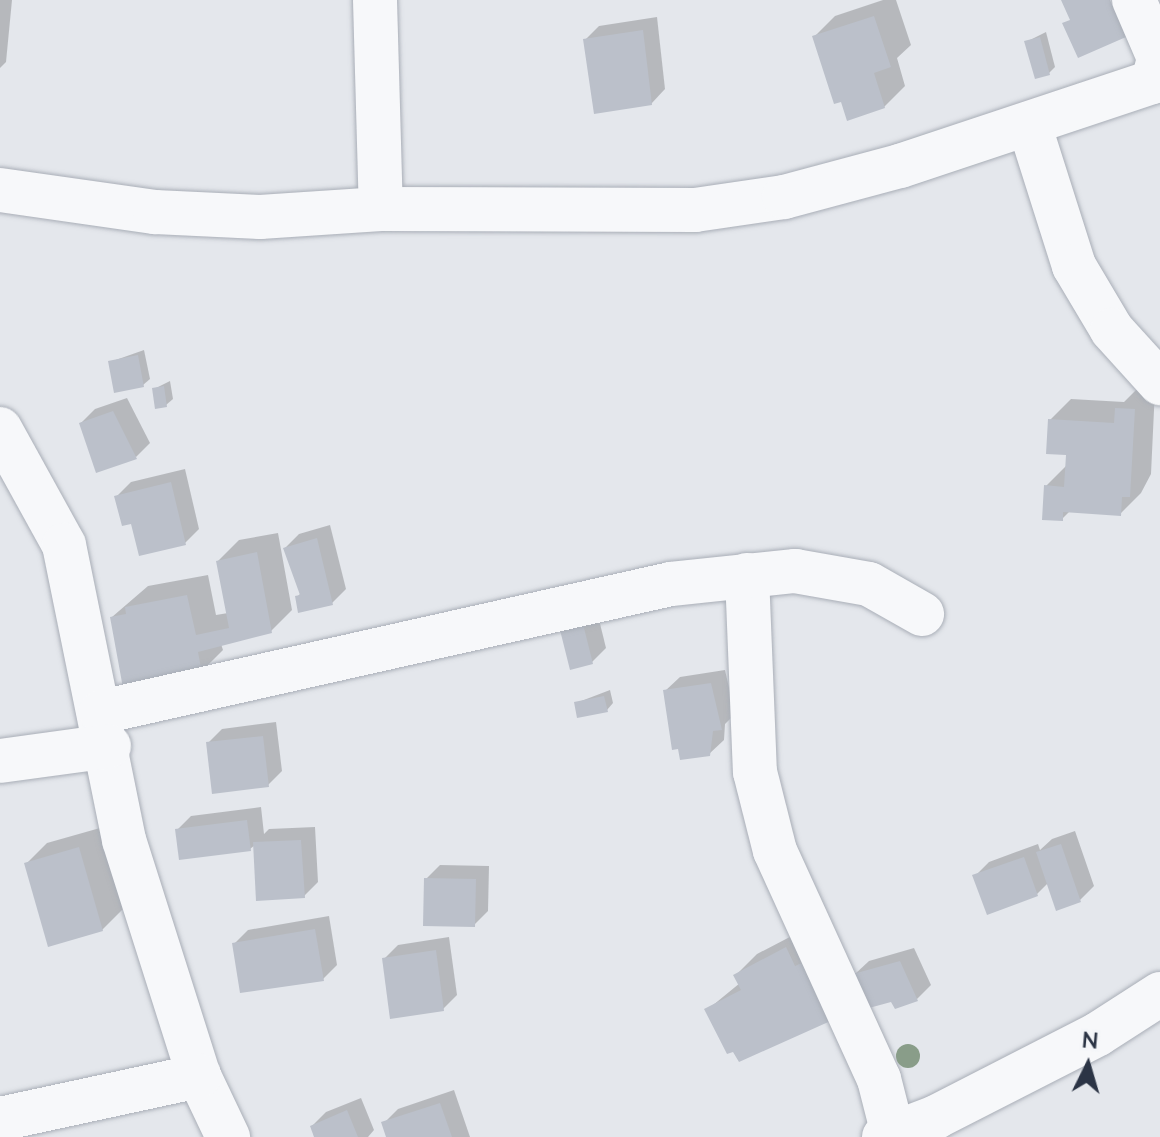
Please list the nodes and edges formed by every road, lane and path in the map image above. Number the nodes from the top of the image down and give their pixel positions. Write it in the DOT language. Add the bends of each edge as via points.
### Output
graph roads {
  1 [pos="375,0"];
  2 [pos="1134,0"];
  3 [pos="1029,124"];
  4 [pos="0,190"];
  5 [pos="381,209"];
  6 [pos="1160,383"];
  7 [pos="0,429"];
  8 [pos="747,575"];
  9 [pos="922,614"];
  10 [pos="105,729"];
  11 [pos="0,761"];
  12 [pos="1160,994"];
  13 [pos="199,1076"];
  14 [pos="0,1119"];
  15 [pos="939,1127"];
  16 [pos="889,1135"];
  17 [pos="228,1137"];
  1 -- 5 [label="street"];
  2 -- 3 [label="street" via="1159,58 1153,82"];
  3 -- 5 [label="street" via="784,197 695,210"];
  3 -- 6 [label="street" via="1074,266 1112,330"];
  4 -- 5 [label="street" via="155,212 260,217"];
  7 -- 10 [label="street" via="64,545"];
  8 -- 9 [label="street" via="795,571 869,584"];
  8 -- 10 [label="street" via="671,584"];
  8 -- 16 [label="street" via="755,772 775,851 879,1079"];
  10 -- 11 [label="street"];
  10 -- 13 [label="street" via="124,840"];
  12 -- 15 [label="street"];
  13 -- 14 [label="street"];
  13 -- 17 [label="street"];
  15 -- 16 [label="street"];
}
